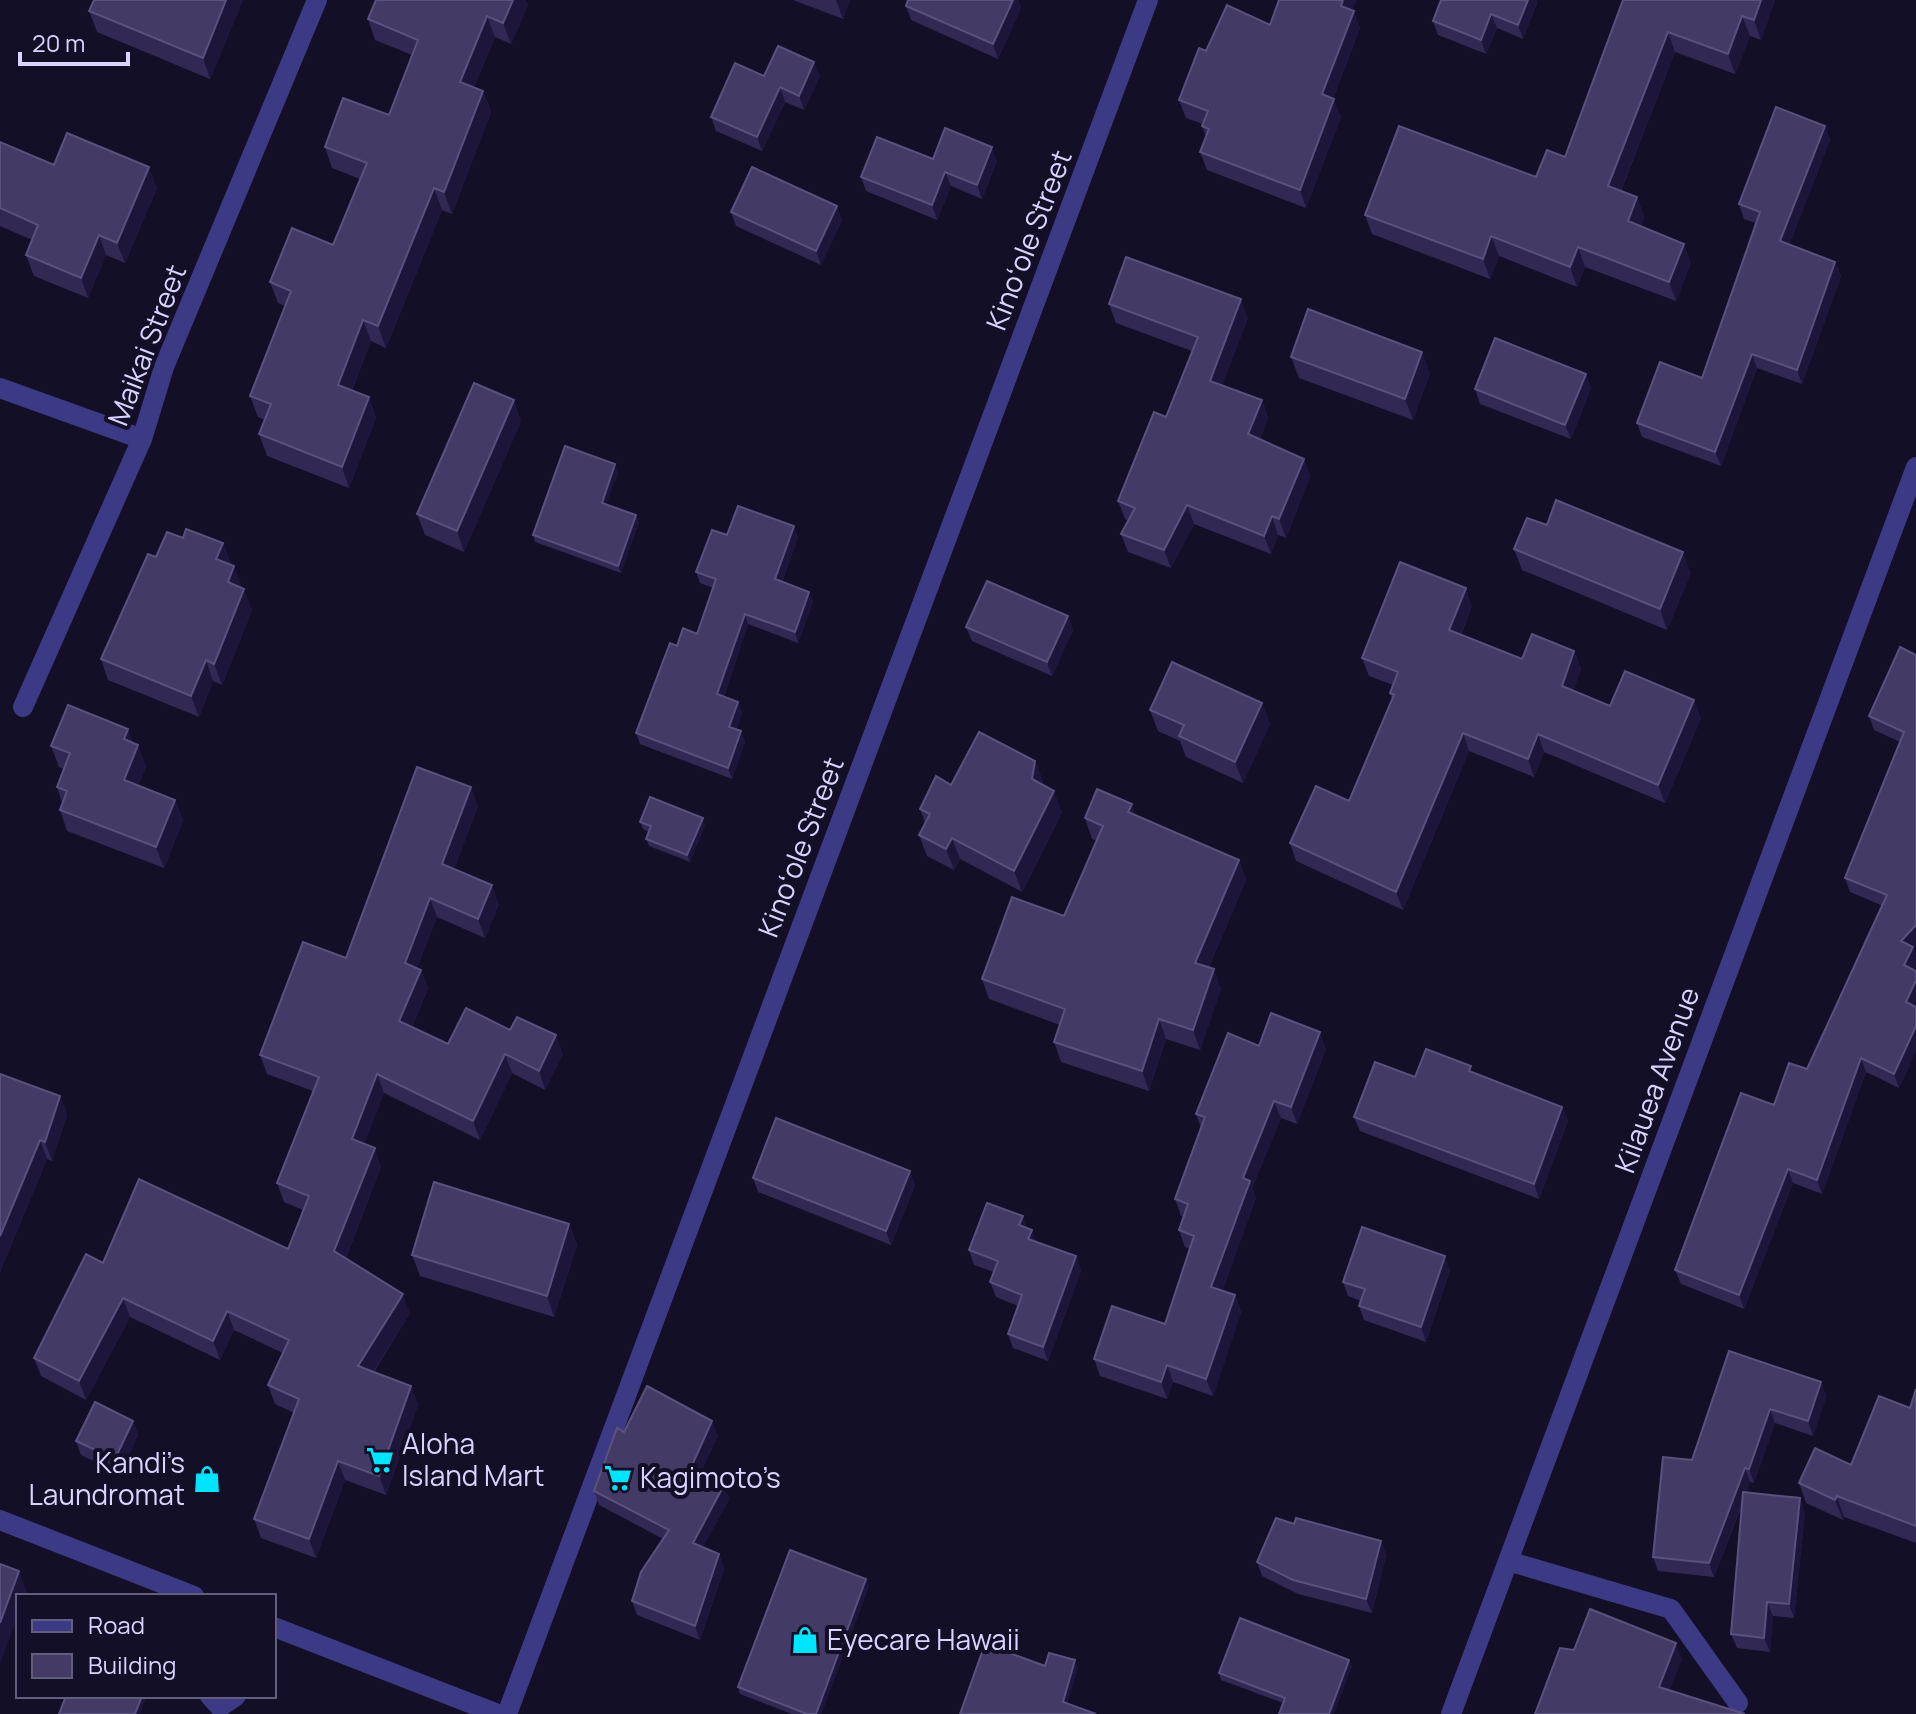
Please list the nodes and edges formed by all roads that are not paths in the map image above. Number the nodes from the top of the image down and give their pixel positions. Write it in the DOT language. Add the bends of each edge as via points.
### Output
graph roads {
  1 [pos="317,0"];
  2 [pos="1148,0"];
  3 [pos="0,388"];
  4 [pos="142,439"];
  5 [pos="1916,467"];
  6 [pos="23,707"];
  7 [pos="0,1520"];
  8 [pos="1508,1561"];
  9 [pos="189,1594"];
  10 [pos="276,1628"];
  11 [pos="1738,1703"];
  12 [pos="498,1714"];
  13 [pos="507,1714"];
  14 [pos="1451,1714"];
  1 -- 4 [label="street, Maikai Street" via="164,367"];
  2 -- 13 [label="street, Kinoʻole Street"];
  3 -- 4 [label="street"];
  4 -- 6 [label="street, Maikai Street"];
  5 -- 8 [label="street, Kilauea Avenue"];
  7 -- 9 [label="street"];
  8 -- 11 [label="street" via="1671,1609"];
  8 -- 14 [label="street, Kilauea Avenue"];
  10 -- 12 [label="street"];
}
